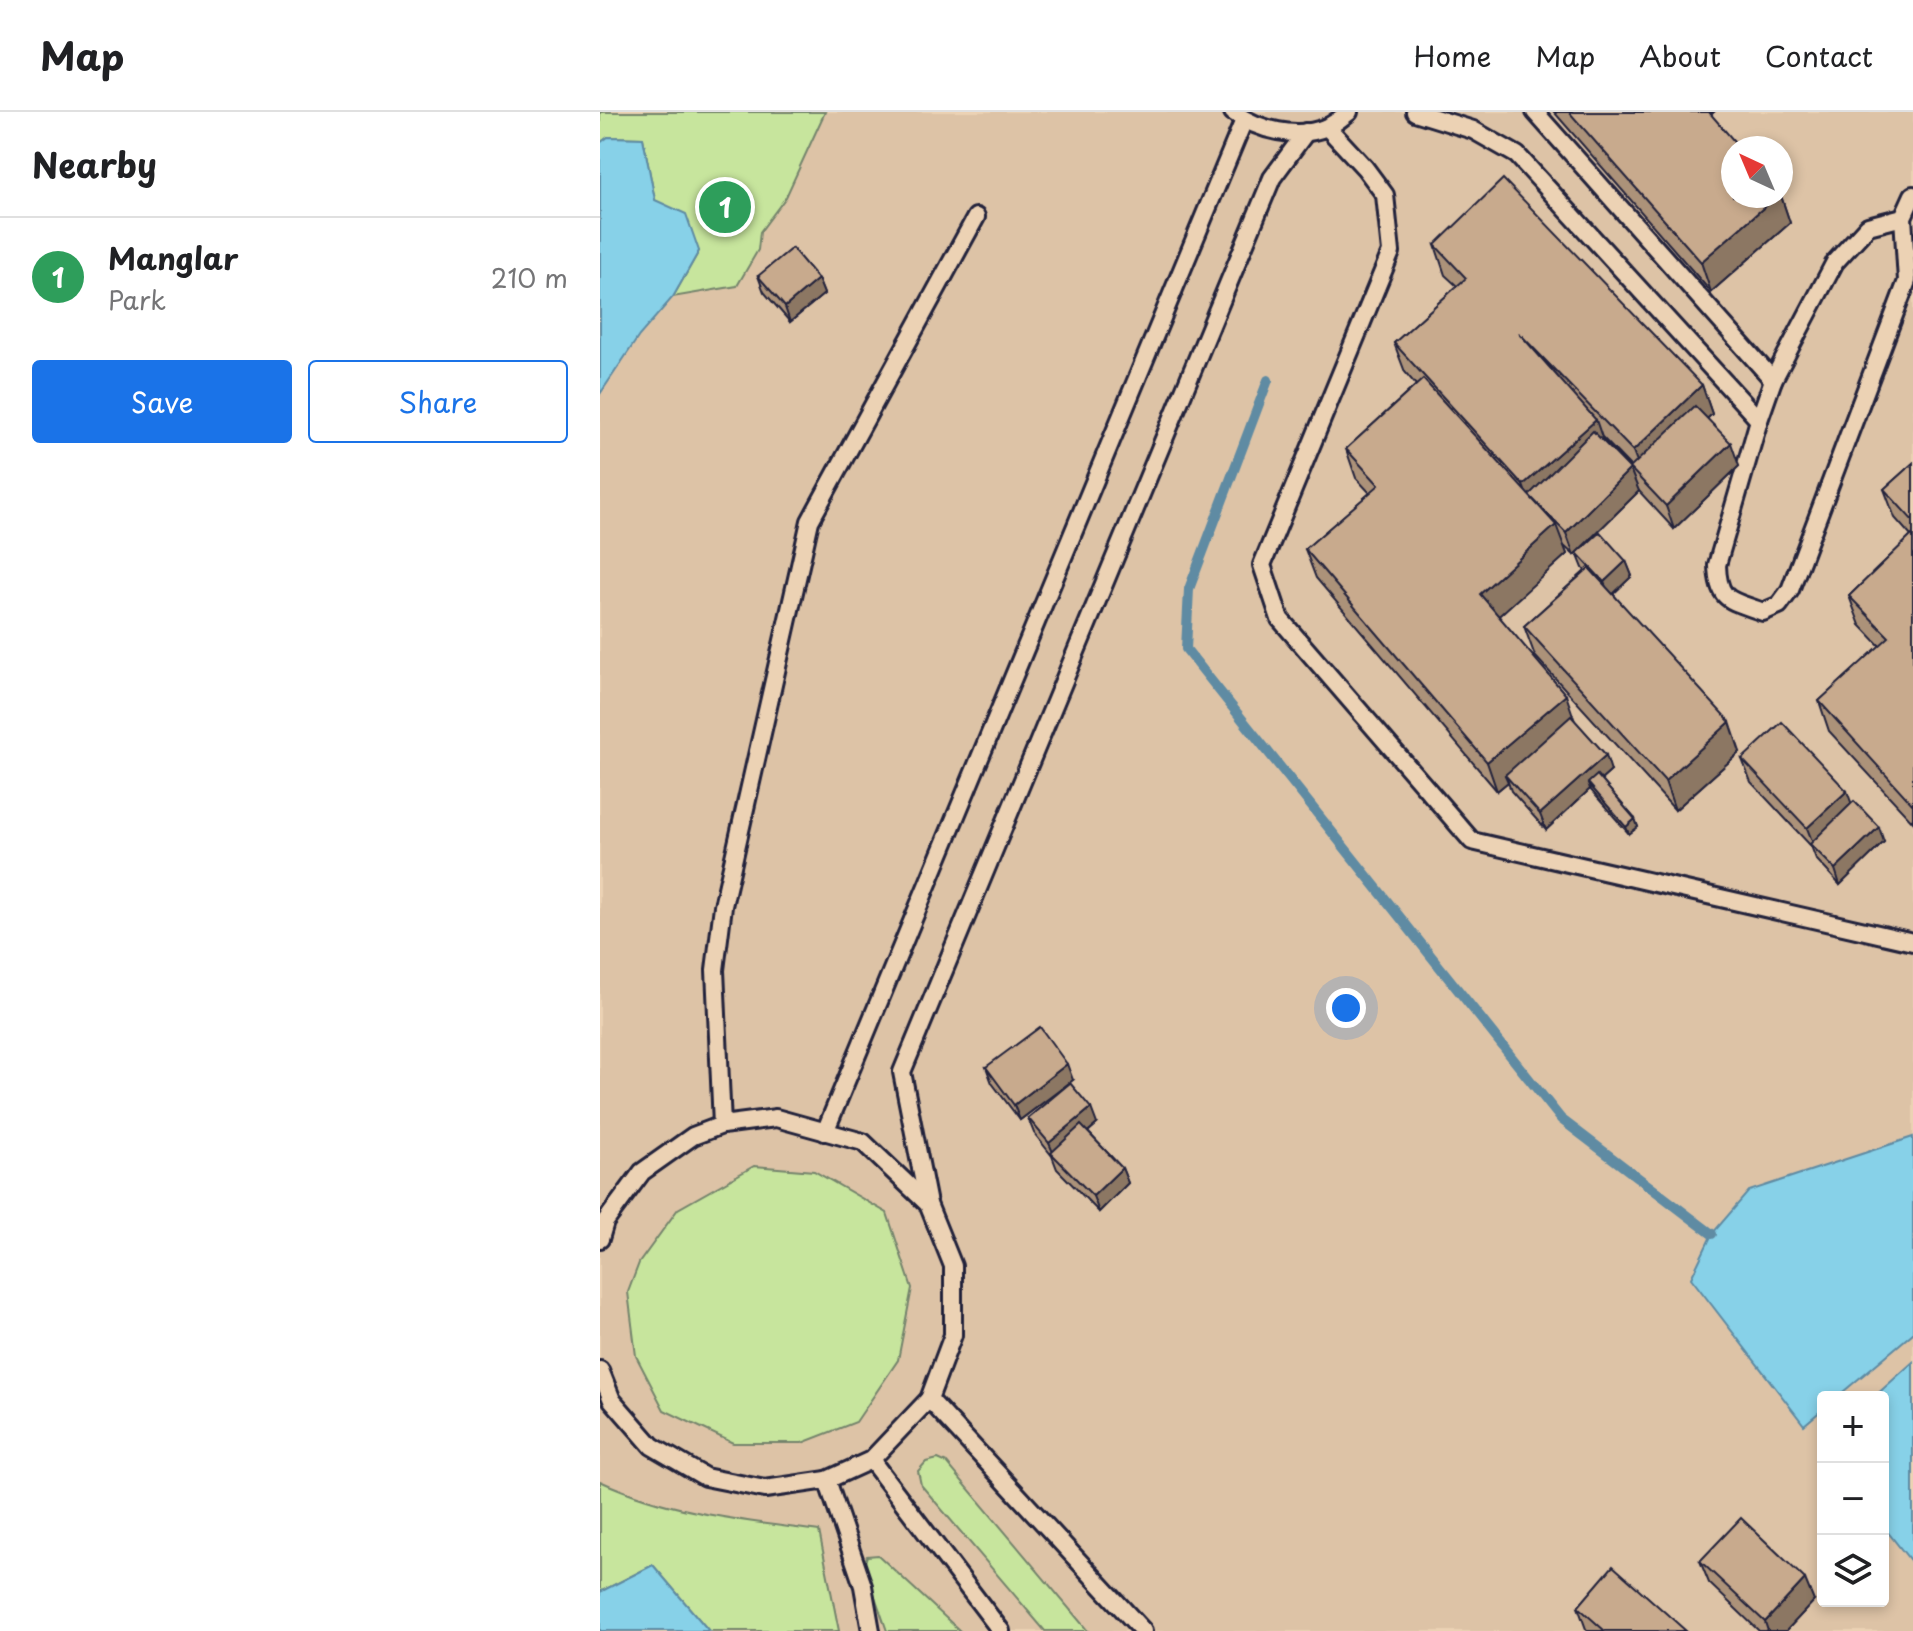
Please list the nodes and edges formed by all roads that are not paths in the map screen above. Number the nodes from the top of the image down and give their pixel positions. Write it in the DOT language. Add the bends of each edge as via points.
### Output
graph roads {
  1 [pos="1349,112"];
  2 [pos="1415,112"];
  3 [pos="1535,112"];
  4 [pos="1239,116"];
  5 [pos="1327,127"];
  6 [pos="1306,132"];
  7 [pos="1913,195"];
  8 [pos="976,217"];
  9 [pos="1903,217"];
  10 [pos="1773,380"];
  11 [pos="1759,420"];
  12 [pos="1913,942"];
  13 [pos="722,1125"];
  14 [pos="825,1132"];
  15 [pos="928,1204"];
  16 [pos="600,1239"];
  17 [pos="600,1370"];
  18 [pos="929,1399"];
  19 [pos="871,1460"];
  20 [pos="827,1480"];
  21 [pos="871,1631"];
  22 [pos="1001,1631"];
  23 [pos="1143,1631"];
  1 -- 5 [label="lane"];
  2 -- 11 [label="lane" via="1473,130 1517,155"];
  3 -- 10 [label="lane"];
  4 -- 6 [label="lane" via="1280,132"];
  4 -- 14 [label="lane"];
  5 -- 6 [label="lane"];
  5 -- 12 [label="lane" via="1385,195 1391,252 1262,565 1280,619 1472,841"];
  6 -- 15 [label="lane" via="1272,178 902,1072"];
  7 -- 9 [label="lane"];
  8 -- 13 [label="lane" via="810,521 723,906 715,970"];
  9 -- 10 [label="lane" via="1868,226 1835,262"];
  9 -- 11 [label="lane" via="1907,281 1790,590 1779,605 1763,612 1726,597 1717,585 1717,565"];
  10 -- 11 [label="lane"];
  13 -- 14 [label="lane" via="776,1118"];
  13 -- 16 [label="lane" via="693,1136 642,1172 605,1222"];
  14 -- 15 [label="lane" via="863,1142"];
  15 -- 18 [label="lane" via="953,1266 953,1335"];
  17 -- 20 [label="lane" via="612,1400 652,1446 705,1477 765,1489"];
  18 -- 19 [label="lane"];
  18 -- 23 [label="lane"];
  19 -- 20 [label="lane"];
  19 -- 22 [label="lane"];
  20 -- 21 [label="lane" via="863,1586"];
}
